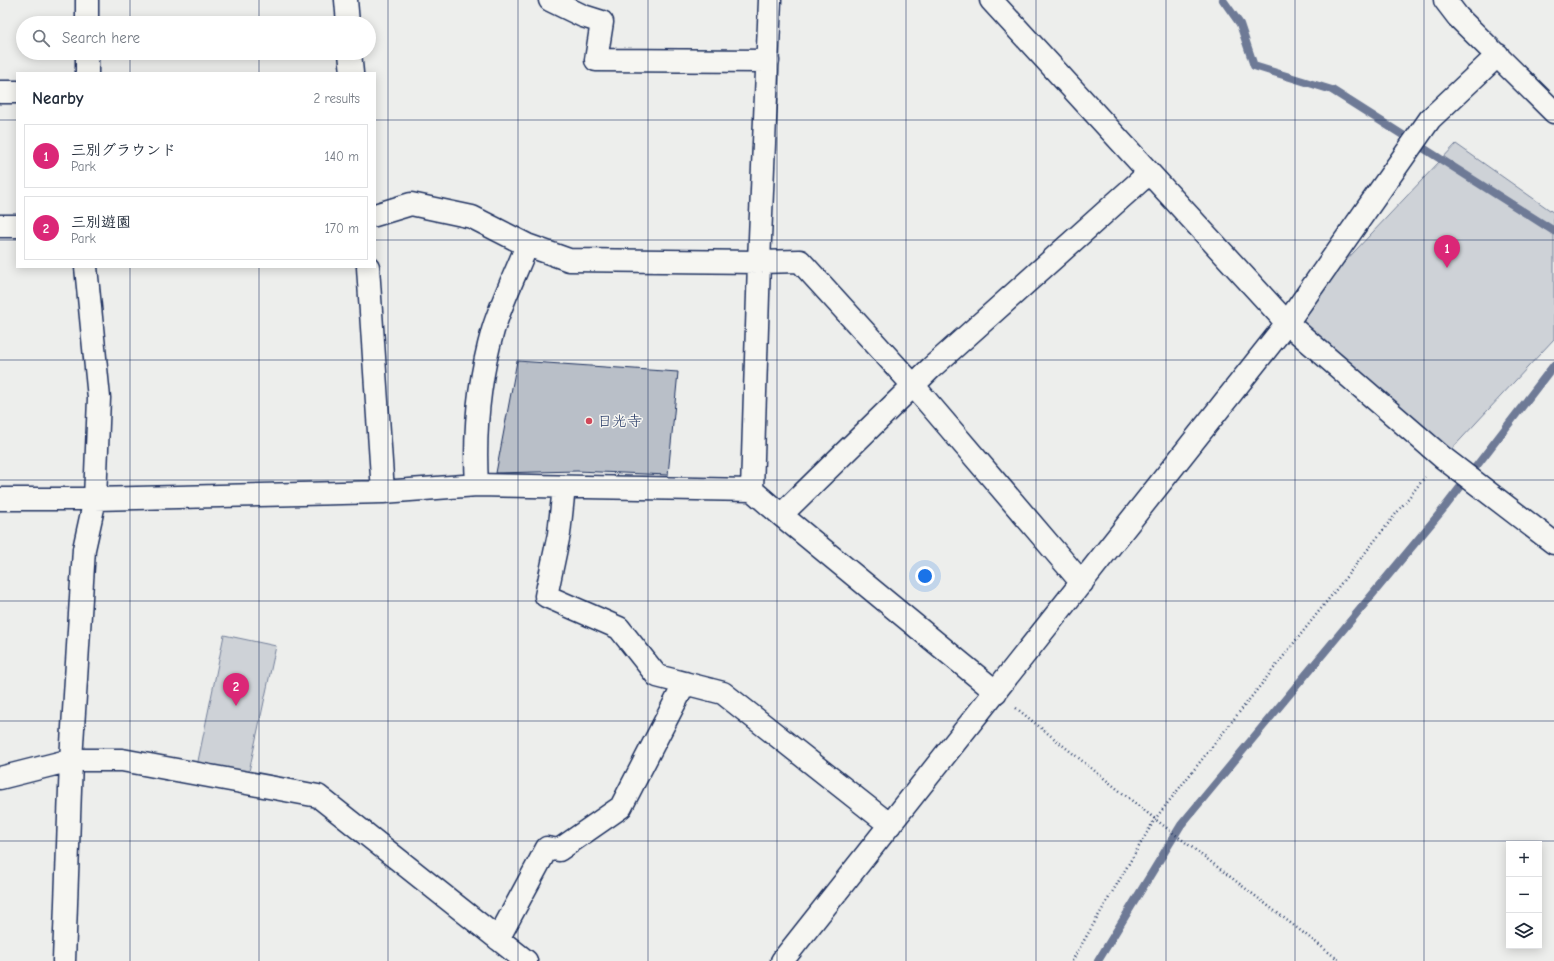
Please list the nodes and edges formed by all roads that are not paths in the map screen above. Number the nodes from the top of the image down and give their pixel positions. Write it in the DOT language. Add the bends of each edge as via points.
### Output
graph roads {
  1 [pos="87,0"];
  2 [pos="346,0"];
  3 [pos="550,0"];
  4 [pos="770,0"];
  5 [pos="990,0"];
  6 [pos="1444,0"];
  7 [pos="87,16"];
  8 [pos="347,16"];
  9 [pos="1498,55"];
  10 [pos="87,60"];
  11 [pos="351,60"];
  12 [pos="768,61"];
  13 [pos="87,72"];
  14 [pos="352,72"];
  15 [pos="0,92"];
  16 [pos="16,92"];
  17 [pos="1554,112"];
  18 [pos="1149,173"];
  19 [pos="376,215"];
  20 [pos="0,226"];
  21 [pos="16,226"];
  22 [pos="527,244"];
  23 [pos="759,262"];
  24 [pos="86,268"];
  25 [pos="368,268"];
  26 [pos="1287,323"];
  27 [pos="913,385"];
  28 [pos="477,485"];
  29 [pos="564,487"];
  30 [pos="752,490"];
  31 [pos="383,492"];
  32 [pos="0,499"];
  33 [pos="95,499"];
  34 [pos="781,515"];
  35 [pos="1554,543"];
  36 [pos="1082,583"];
  37 [pos="685,683"];
  38 [pos="996,692"];
  39 [pos="71,760"];
  40 [pos="0,778"];
  41 [pos="890,826"];
  42 [pos="498,939"];
  43 [pos="64,961"];
  44 [pos="526,961"];
  45 [pos="782,961"];
  1 -- 7 [label="street"];
  2 -- 8 [label="street"];
  3 -- 12 [label="street" via="602,22 596,60"];
  4 -- 12 [label="street"];
  5 -- 18 [label="street"];
  6 -- 9 [label="street"];
  9 -- 17 [label="street"];
  9 -- 26 [label="street" via="1430,119"];
  10 -- 13 [label="street"];
  11 -- 14 [label="street"];
  12 -- 23 [label="street"];
  15 -- 16 [label="street"];
  18 -- 26 [label="street"];
  18 -- 27 [label="street"];
  19 -- 22 [label="street" via="411,204 472,217"];
  20 -- 21 [label="street"];
  22 -- 23 [label="street" via="569,260"];
  22 -- 28 [label="street" via="493,330 484,368 475,455"];
  23 -- 27 [label="street" via="800,261"];
  23 -- 30 [label="street"];
  24 -- 33 [label="street" via="99,398"];
  25 -- 31 [label="street"];
  26 -- 35 [label="street" via="1442,457"];
  26 -- 36 [label="street"];
  27 -- 34 [label="street"];
  27 -- 36 [label="street"];
  28 -- 29 [label="street"];
  28 -- 31 [label="street"];
  29 -- 30 [label="street"];
  29 -- 37 [label="street" via="559,534 546,596 619,628 657,676"];
  30 -- 34 [label="street"];
  31 -- 33 [label="street"];
  32 -- 33 [label="street"];
  33 -- 39 [label="street" via="84,549"];
  34 -- 38 [label="street"];
  36 -- 38 [label="street"];
  37 -- 41 [label="street" via="722,693"];
  37 -- 42 [label="street" via="621,807 559,850 547,848"];
  38 -- 41 [label="street"];
  39 -- 40 [label="street"];
  39 -- 42 [label="street" via="122,760 318,796"];
  39 -- 43 [label="street"];
  41 -- 45 [label="street"];
  42 -- 44 [label="street"];
}
